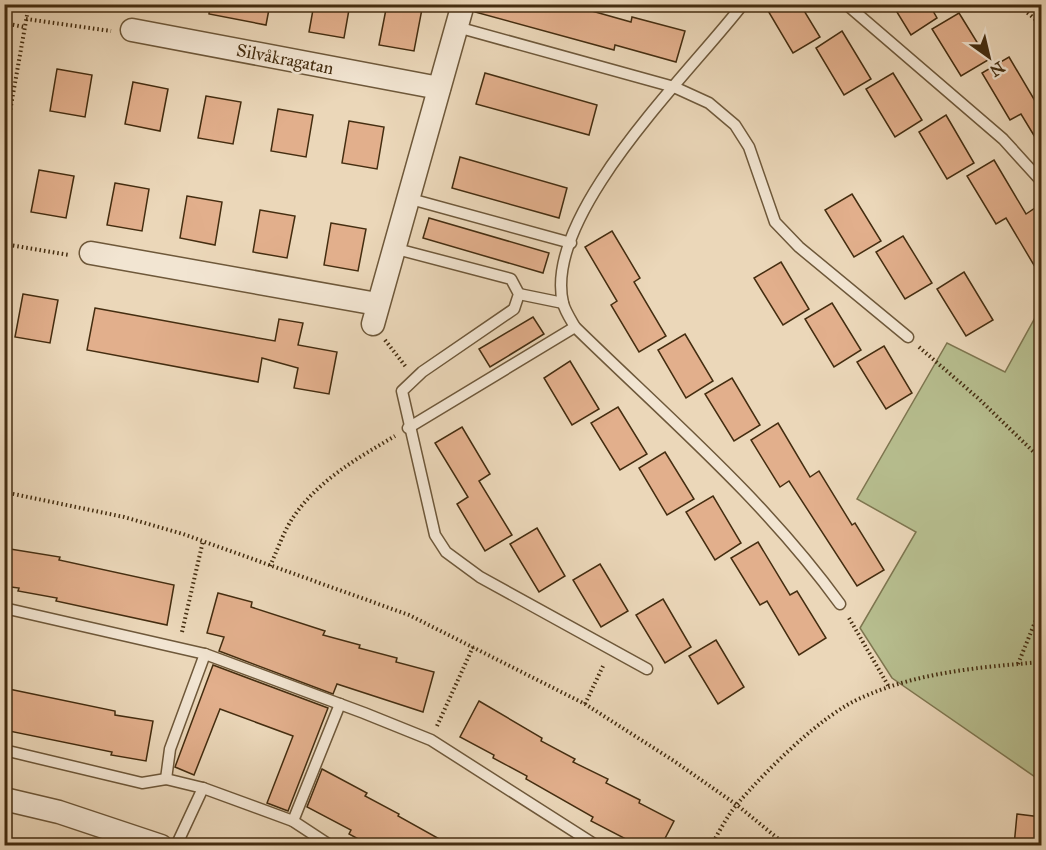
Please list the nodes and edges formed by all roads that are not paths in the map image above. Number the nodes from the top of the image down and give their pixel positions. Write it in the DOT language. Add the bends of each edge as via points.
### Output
graph roads {
  1 [pos="463,4"];
  2 [pos="742,4"];
  3 [pos="846,4"];
  4 [pos="457,27"];
  5 [pos="132,30"];
  6 [pos="674,87"];
  7 [pos="439,88"];
  8 [pos="1041,182"];
  9 [pos="407,198"];
  10 [pos="571,243"];
  11 [pos="393,248"];
  12 [pos="91,253"];
  13 [pos="519,294"];
  14 [pos="563,303"];
  15 [pos="575,327"];
  16 [pos="908,338"];
  17 [pos="408,428"];
  18 [pos="840,604"];
  19 [pos="4,608"];
  20 [pos="205,654"];
  21 [pos="647,669"];
  22 [pos="340,704"];
  23 [pos="4,750"];
  24 [pos="166,779"];
  25 [pos="203,788"];
  26 [pos="4,799"];
  27 [pos="293,821"];
  28 [pos="161,846"];
  29 [pos="176,846"];
  30 [pos="331,846"];
  31 [pos="597,846"];
  1 -- 4 [label="street"];
  2 -- 6 [label="lane"];
  3 -- 8 [label="lane" via="1003,139"];
  4 -- 6 [label="lane"];
  4 -- 7 [label="street"];
  5 -- 7 [label="street, Silvåkragatan"];
  6 -- 10 [label="lane" via="629,138 603,176"];
  6 -- 16 [label="lane" via="709,103 735,125 749,147 776,222 799,247"];
  7 -- 9 [label="street"];
  9 -- 10 [label="lane"];
  9 -- 11 [label="street"];
  10 -- 14 [label="lane" via="562,264"];
  11 -- 12 [label="street" via="375,314"];
  11 -- 13 [label="lane" via="511,279"];
  13 -- 14 [label="lane"];
  13 -- 17 [label="lane" via="514,309 414,377 402,391"];
  14 -- 15 [label="lane"];
  15 -- 17 [label="lane"];
  15 -- 18 [label="lane" via="764,509"];
  17 -- 21 [label="lane" via="435,535 446,552 480,577"];
  19 -- 20 [label="lane"];
  20 -- 22 [label="lane"];
  20 -- 24 [label="lane" via="170,749"];
  22 -- 27 [label="lane"];
  22 -- 31 [label="lane" via="431,740"];
  23 -- 24 [label="lane" via="142,783"];
  24 -- 25 [label="lane"];
  25 -- 27 [label="lane"];
  25 -- 29 [label="lane"];
  26 -- 28 [label="street" via="92,822"];
  27 -- 30 [label="lane"];
}
